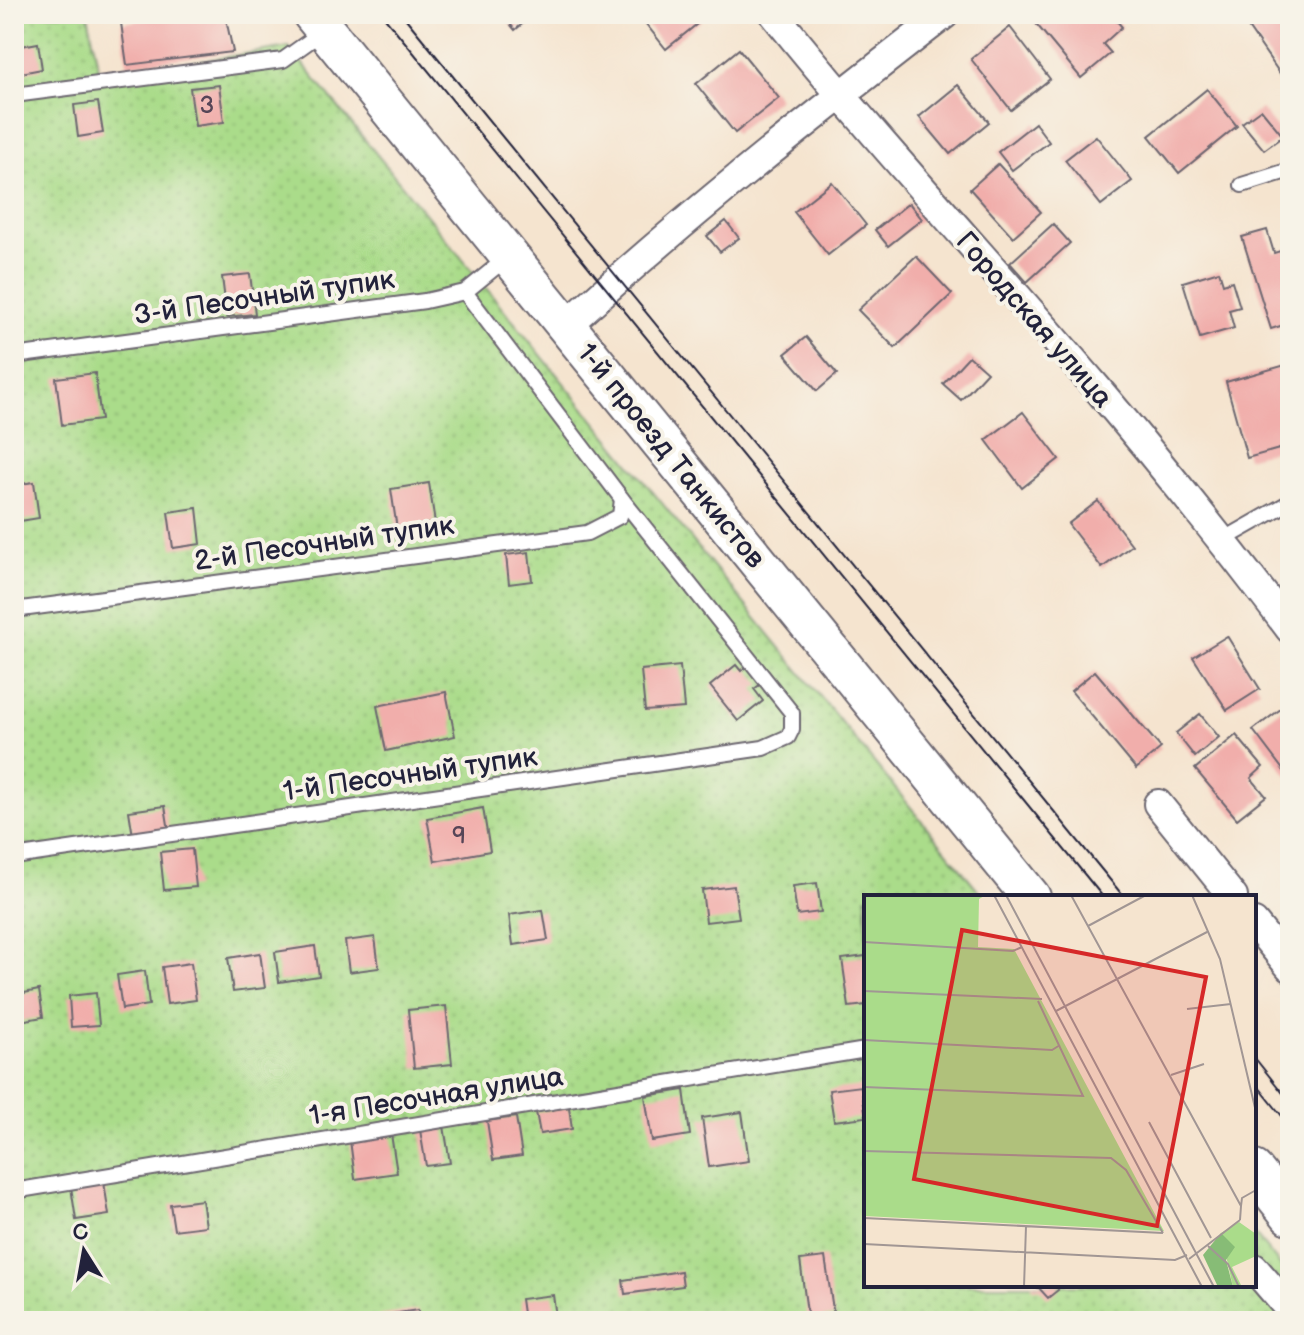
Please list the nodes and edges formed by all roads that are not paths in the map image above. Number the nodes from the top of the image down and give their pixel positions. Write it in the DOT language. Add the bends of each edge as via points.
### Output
graph roads {
  1 [pos="774,14"];
  2 [pos="945,14"];
  3 [pos="318,22"];
  4 [pos="14,95"];
  5 [pos="840,95"];
  6 [pos="1290,170"];
  7 [pos="1242,185"];
  8 [pos="508,257"];
  9 [pos="465,292"];
  10 [pos="566,326"];
  11 [pos="14,356"];
  12 [pos="622,499"];
  13 [pos="1290,502"];
  14 [pos="1223,540"];
  15 [pos="14,610"];
  16 [pos="1290,629"];
  17 [pos="1158,804"];
  18 [pos="14,857"];
  19 [pos="1029,895"];
  20 [pos="1231,895"];
  21 [pos="1256,925"];
  22 [pos="1290,967"];
  23 [pos="864,1050"];
  24 [pos="1256,1172"];
  25 [pos="14,1191"];
  26 [pos="1290,1215"];
  27 [pos="1256,1270"];
  28 [pos="1290,1310"];
  1 -- 5 [label="street, Городская улица"];
  2 -- 5 [label="street"];
  3 -- 4 [label="lane" via="283,60"];
  3 -- 8 [label="main road, 1-й проезд Танкистов"];
  5 -- 10 [label="street"];
  5 -- 14 [label="street, Городская улица"];
  6 -- 7 [label="lane"];
  8 -- 9 [label="lane, 3-й Песочный тупик"];
  8 -- 10 [label="main road, 1-й проезд Танкистов"];
  9 -- 11 [label="lane, 3-й Песочный тупик"];
  9 -- 12 [label="lane"];
  10 -- 19 [label="main road, 1-й проезд Танкистов"];
  12 -- 15 [label="lane, 2-й Песочный тупик" via="620,516 587,533"];
  12 -- 18 [label="lane, 1-й Песочный тупик" via="792,713 788,737 763,748"];
  13 -- 14 [label="lane"];
  14 -- 16 [label="street, Городская улица"];
  17 -- 20 [label="street"];
  21 -- 22 [label="street"];
  23 -- 25 [label="lane, 1-я Песочная улица"];
  24 -- 26 [label="main road"];
  27 -- 28 [label="street"];
}
